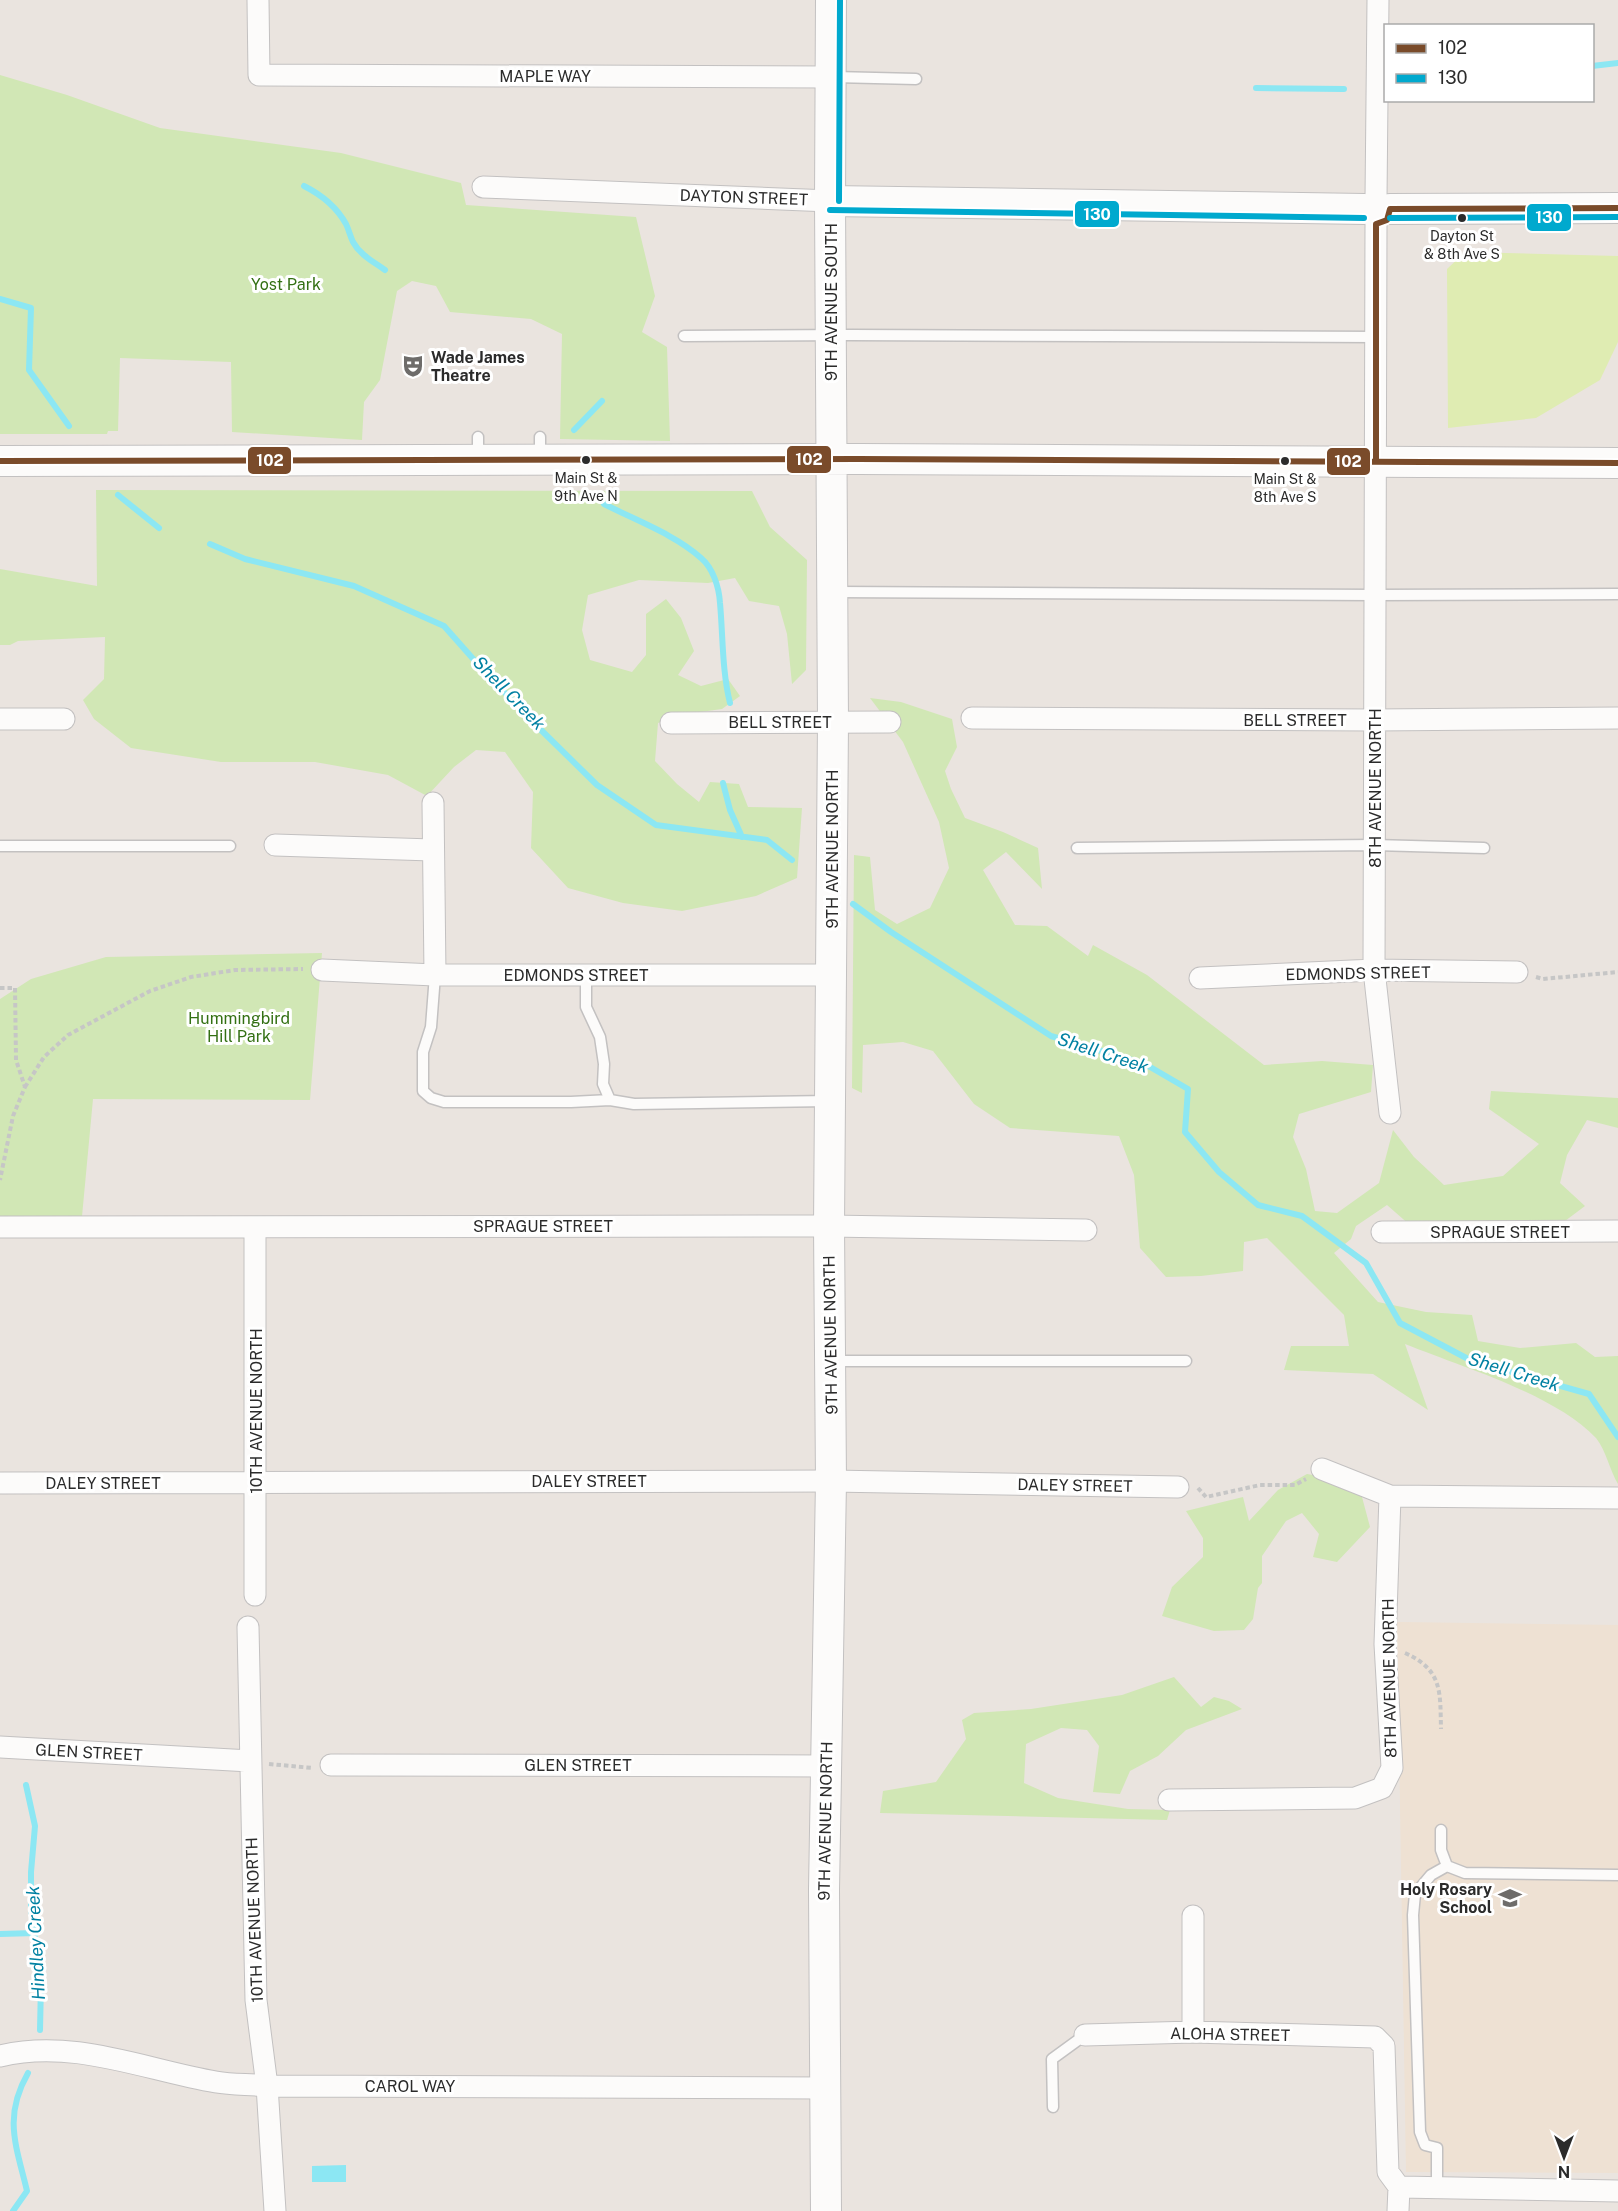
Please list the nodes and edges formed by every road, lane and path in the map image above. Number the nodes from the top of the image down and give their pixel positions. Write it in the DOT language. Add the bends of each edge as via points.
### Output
graph roads {
  1 [pos="258,0"];
  2 [pos="831,0"];
  3 [pos="1378,0"];
  4 [pos="830,77"];
  5 [pos="916,79"];
  6 [pos="483,187"];
  7 [pos="830,201"];
  8 [pos="1618,208"];
  9 [pos="1377,210"];
  10 [pos="831,335"];
  11 [pos="684,336"];
  12 [pos="1376,337"];
  13 [pos="831,459"];
  14 [pos="0,461"];
  15 [pos="1376,462"];
  16 [pos="1618,463"];
  17 [pos="832,591"];
  18 [pos="1618,594"];
  19 [pos="1375,595"];
  20 [pos="972,718"];
  21 [pos="1618,718"];
  22 [pos="0,719"];
  23 [pos="64,719"];
  24 [pos="1374,720"];
  25 [pos="833,722"];
  26 [pos="890,722"];
  27 [pos="671,723"];
  28 [pos="433,803"];
  29 [pos="275,845"];
  30 [pos="1374,845"];
  31 [pos="0,846"];
  32 [pos="230,846"];
  33 [pos="1077,848"];
  34 [pos="1484,848"];
  35 [pos="432,850"];
  36 [pos="322,970"];
  37 [pos="1374,970"];
  38 [pos="1517,972"];
  39 [pos="1618,972"];
  40 [pos="435,975"];
  41 [pos="586,975"];
  42 [pos="831,975"];
  43 [pos="1200,978"];
  44 [pos="0,988"];
  45 [pos="25,1087"];
  46 [pos="610,1100"];
  47 [pos="830,1101"];
  48 [pos="1390,1113"];
  49 [pos="0,1180"];
  50 [pos="829,1226"];
  51 [pos="0,1227"];
  52 [pos="255,1227"];
  53 [pos="1086,1230"];
  54 [pos="1618,1231"];
  55 [pos="1382,1232"];
  56 [pos="830,1361"];
  57 [pos="1186,1361"];
  58 [pos="1322,1469"];
  59 [pos="831,1481"];
  60 [pos="256,1482"];
  61 [pos="0,1483"];
  62 [pos="1178,1487"];
  63 [pos="1390,1496"];
  64 [pos="1206,1497"];
  65 [pos="1618,1498"];
  66 [pos="255,1595"];
  67 [pos="248,1627"];
  68 [pos="1385,1644"];
  69 [pos="1441,1729"];
  70 [pos="0,1747"];
  71 [pos="250,1761"];
  72 [pos="331,1765"];
  73 [pos="826,1766"];
  74 [pos="1169,1800"];
  75 [pos="1441,1830"];
  76 [pos="1446,1866"];
  77 [pos="1618,1875"];
  78 [pos="1193,1916"];
  79 [pos="1193,2032"];
  80 [pos="1085,2035"];
  81 [pos="0,2056"];
  82 [pos="267,2085"];
  83 [pos="825,2088"];
  84 [pos="1053,2107"];
  85 [pos="1399,2187"];
  86 [pos="1437,2188"];
  87 [pos="1618,2191"];
  88 [pos="275,2211"];
  89 [pos="826,2211"];
  90 [pos="1398,2211"];
  1 -- 4 [label="street, MAPLE WAY" via="259,75"];
  2 -- 4 [label="street, 9TH AVENUE SOUTH"];
  3 -- 9 [label="street, 8TH AVENUE NORTH"];
  4 -- 5 [label="lane"];
  4 -- 7 [label="street, 9TH AVENUE SOUTH"];
  6 -- 7 [label="street, DAYTON STREET"];
  7 -- 9 [label="street, DAYTON STREET"];
  7 -- 10 [label="street, 9TH AVENUE SOUTH"];
  8 -- 9 [label="street, DAYTON STREET"];
  9 -- 12 [label="street, 8TH AVENUE NORTH"];
  10 -- 11 [label="lane"];
  10 -- 12 [label="lane"];
  10 -- 13 [label="street, 9TH AVENUE SOUTH"];
  12 -- 15 [label="street, 8TH AVENUE NORTH"];
  13 -- 14 [label="street" via="478,449"];
  13 -- 15 [label="street"];
  13 -- 17 [label="street, 9TH AVENUE NORTH"];
  15 -- 16 [label="street"];
  15 -- 19 [label="street, 8TH AVENUE NORTH"];
  17 -- 19 [label="lane"];
  17 -- 25 [label="street, 9TH AVENUE NORTH"];
  18 -- 19 [label="lane"];
  19 -- 24 [label="street, 8TH AVENUE NORTH"];
  20 -- 24 [label="street, BELL STREET"];
  21 -- 24 [label="street, BELL STREET"];
  22 -- 23 [label="street"];
  24 -- 30 [label="street, 8TH AVENUE NORTH"];
  25 -- 26 [label="street, BELL STREET"];
  25 -- 27 [label="street, BELL STREET"];
  25 -- 42 [label="street, 9TH AVENUE NORTH"];
  28 -- 35 [label="street"];
  29 -- 35 [label="street"];
  30 -- 33 [label="lane"];
  30 -- 34 [label="lane"];
  30 -- 37 [label="street, 8TH AVENUE NORTH"];
  31 -- 32 [label="lane"];
  35 -- 40 [label="street"];
  36 -- 40 [label="street, EDMONDS STREET"];
  36 -- 45 [label="path" via="235,970 191,977 150,991 68,1035 44,1057"];
  37 -- 38 [label="street, EDMONDS STREET"];
  37 -- 43 [label="street, EDMONDS STREET"];
  37 -- 48 [label="street, 8TH AVENUE NORTH"];
  38 -- 39 [label="path" via="1519,978 1544,979"];
  40 -- 41 [label="street, EDMONDS STREET"];
  40 -- 46 [label="lane" via="422,1082 423,1091 431,1098 444,1102"];
  41 -- 42 [label="street, EDMONDS STREET"];
  41 -- 46 [label="lane" via="586,1007 600,1037 603,1084"];
  42 -- 47 [label="street, 9TH AVENUE NORTH"];
  44 -- 45 [label="path" via="15,988 16,1060"];
  45 -- 49 [label="path" via="13,1116"];
  46 -- 47 [label="lane" via="634,1104"];
  47 -- 50 [label="street, 9TH AVENUE NORTH"];
  50 -- 52 [label="street, SPRAGUE STREET"];
  50 -- 53 [label="street, SPRAGUE STREET"];
  50 -- 56 [label="street, 9TH AVENUE NORTH"];
  51 -- 52 [label="street, SPRAGUE STREET"];
  52 -- 60 [label="street, 10TH AVENUE NORTH"];
  54 -- 55 [label="street, SPRAGUE STREET"];
  56 -- 57 [label="lane"];
  56 -- 59 [label="street, 9TH AVENUE NORTH"];
  58 -- 63 [label="street"];
  58 -- 64 [label="path" via="1295,1485 1260,1485"];
  59 -- 60 [label="street, DALEY STREET"];
  59 -- 62 [label="street, DALEY STREET"];
  59 -- 73 [label="street, 9TH AVENUE NORTH"];
  60 -- 61 [label="street, DALEY STREET"];
  60 -- 66 [label="street, 10TH AVENUE NORTH"];
  63 -- 65 [label="street"];
  63 -- 68 [label="street, 8TH AVENUE NORTH"];
  67 -- 71 [label="street, 10TH AVENUE NORTH"];
  68 -- 69 [label="path" via="1421,1660 1439,1684"];
  68 -- 74 [label="street, 8TH AVENUE NORTH" via="1392,1768 1382,1788 1355,1798"];
  70 -- 71 [label="street, GLEN STREET"];
  71 -- 72 [label="path" via="318,1769"];
  71 -- 82 [label="street, 10TH AVENUE NORTH" via="256,2000"];
  72 -- 73 [label="street, GLEN STREET"];
  73 -- 83 [label="street, 9TH AVENUE NORTH"];
  75 -- 76 [label="lane"];
  76 -- 77 [label="lane" via="1466,1873"];
  76 -- 86 [label="lane" via="1431,1875 1415,1894 1413,1915 1420,2132 1425,2145 1437,2148"];
  78 -- 79 [label="street"];
  79 -- 80 [label="street, ALOHA STREET"];
  79 -- 85 [label="street, ALOHA STREET" via="1375,2037 1384,2046 1388,2172"];
  80 -- 84 [label="lane" via="1052,2059"];
  81 -- 82 [label="street, CAROL WAY" via="23,2051 92,2054 218,2082"];
  82 -- 83 [label="street, CAROL WAY"];
  82 -- 88 [label="street, 10TH AVENUE NORTH"];
  83 -- 89 [label="street, 9TH AVENUE NORTH"];
  85 -- 86 [label="street"];
  85 -- 90 [label="street"];
  86 -- 87 [label="street"];
}
